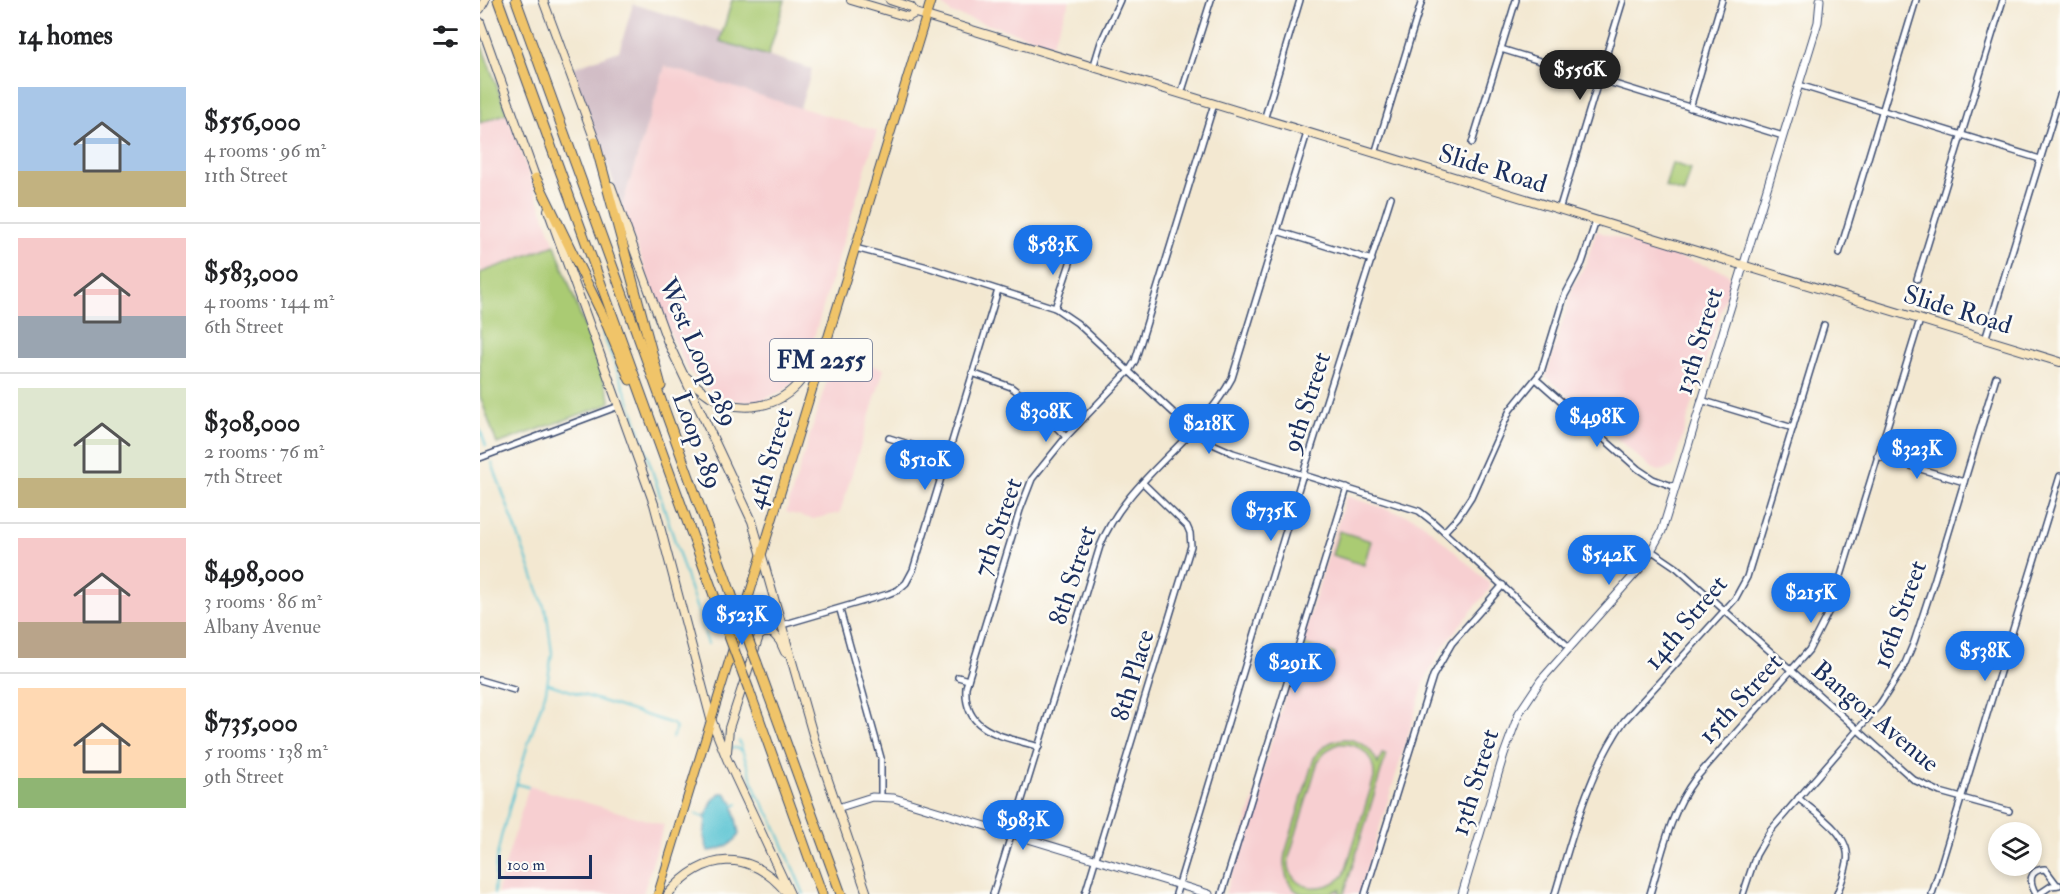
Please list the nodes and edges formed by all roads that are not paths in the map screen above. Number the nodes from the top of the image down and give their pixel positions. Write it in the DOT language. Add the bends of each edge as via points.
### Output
graph roads {
  1 [pos="485,0"];
  2 [pos="498,0"];
  3 [pos="543,0"];
  4 [pos="851,0"];
  5 [pos="890,0"];
  6 [pos="931,0"];
  7 [pos="1120,0"];
  8 [pos="1210,0"];
  9 [pos="1300,0"];
  10 [pos="1422,0"];
  11 [pos="1516,0"];
  12 [pos="1623,0"];
  13 [pos="1722,0"];
  14 [pos="1820,0"];
  15 [pos="1916,0"];
  16 [pos="2003,0"];
  17 [pos="517,2"];
  18 [pos="480,9"];
  19 [pos="915,13"];
  20 [pos="926,16"];
  21 [pos="480,22"];
  22 [pos="1501,49"];
  23 [pos="1094,68"];
  24 [pos="1599,80"];
  25 [pos="1799,85"];
  26 [pos="1181,94"];
  27 [pos="2060,94"];
  28 [pos="1214,104"];
  29 [pos="1690,108"];
  30 [pos="1882,111"];
  31 [pos="1264,120"];
  32 [pos="1307,133"];
  33 [pos="1962,135"];
  34 [pos="1783,136"];
  35 [pos="595,142"];
  36 [pos="1472,143"];
  37 [pos="1375,154"];
  38 [pos="2040,159"];
  39 [pos="536,178"];
  40 [pos="1391,197"];
  41 [pos="1559,210"];
  42 [pos="1596,221"];
  43 [pos="1277,231"];
  44 [pos="855,248"];
  45 [pos="1074,250"];
  46 [pos="1839,254"];
  47 [pos="1372,260"];
  48 [pos="1743,266"];
  49 [pos="1917,279"];
  50 [pos="998,290"];
  51 [pos="1055,309"];
  52 [pos="1920,320"];
  53 [pos="1824,325"];
  54 [pos="828,334"];
  55 [pos="1985,340"];
  56 [pos="2060,362"];
  57 [pos="1129,371"];
  58 [pos="972,373"];
  59 [pos="683,375"];
  60 [pos="1996,378"];
  61 [pos="1536,379"];
  62 [pos="1701,400"];
  63 [pos="619,406"];
  64 [pos="649,418"];
  65 [pos="1792,428"];
  66 [pos="1192,430"];
  67 [pos="673,432"];
  68 [pos="1066,437"];
  69 [pos="889,438"];
  70 [pos="947,456"];
  71 [pos="1877,456"];
  72 [pos="480,458"];
  73 [pos="1303,474"];
  74 [pos="2060,476"];
  75 [pos="1964,482"];
  76 [pos="1143,483"];
  77 [pos="1675,487"];
  78 [pos="1347,488"];
  79 [pos="1444,532"];
  80 [pos="1652,551"];
  81 [pos="761,555"];
  82 [pos="1503,585"];
  83 [pos="840,610"];
  84 [pos="1725,611"];
  85 [pos="782,625"];
  86 [pos="1570,648"];
  87 [pos="1791,671"];
  88 [pos="958,677"];
  89 [pos="480,680"];
  90 [pos="968,680"];
  91 [pos="798,684"];
  92 [pos="514,690"];
  93 [pos="865,701"];
  94 [pos="857,703"];
  95 [pos="711,719"];
  96 [pos="1857,730"];
  97 [pos="1039,747"];
  98 [pos="727,759"];
  99 [pos="881,796"];
  100 [pos="1962,797"];
  101 [pos="1798,798"];
  102 [pos="837,808"];
  103 [pos="2009,811"];
  104 [pos="1012,834"];
  105 [pos="1095,859"];
  106 [pos="1178,885"];
  107 [pos="2058,885"];
  108 [pos="658,894"];
  109 [pos="668,894"];
  110 [pos="789,894"];
  111 [pos="822,894"];
  112 [pos="841,894"];
  113 [pos="867,894"];
  114 [pos="993,894"];
  115 [pos="1084,894"];
  116 [pos="1176,894"];
  117 [pos="1209,894"];
  118 [pos="1222,894"];
  119 [pos="1365,894"];
  120 [pos="1462,894"];
  121 [pos="1555,894"];
  122 [pos="1650,894"];
  123 [pos="1743,894"];
  124 [pos="1838,894"];
  125 [pos="1932,894"];
  126 [pos="2037,894"];
  1 -- 18 [label="main road"];
  2 -- 64 [label="highway, Loop 289"];
  3 -- 35 [label="main road, West Loop 289"];
  4 -- 19 [label="main road, Slide Road" via="908,16"];
  5 -- 19 [label="main road, Slide Road" via="911,6"];
  6 -- 20 [label="main road, 4th Street / FM 2255"];
  7 -- 23 [label="street"];
  8 -- 26 [label="street"];
  9 -- 31 [label="street"];
  10 -- 37 [label="street"];
  11 -- 22 [label="street"];
  12 -- 24 [label="street"];
  13 -- 29 [label="street"];
  14 -- 25 [label="street, 13th Street" via="1818,22"];
  15 -- 30 [label="street"];
  16 -- 33 [label="street"];
  17 -- 67 [label="highway, Loop 289"];
  19 -- 20 [label="main road, Slide Road"];
  20 -- 23 [label="main road, Slide Road"];
  20 -- 44 [label="main road, 4th Street / FM 2255"];
  21 -- 39 [label="main road"];
  22 -- 24 [label="street"];
  22 -- 36 [label="street"];
  23 -- 26 [label="main road, Slide Road"];
  24 -- 29 [label="street"];
  24 -- 41 [label="street"];
  25 -- 30 [label="street"];
  25 -- 34 [label="street, 13th Street"];
  26 -- 28 [label="main road, Slide Road"];
  27 -- 38 [label="street"];
  28 -- 31 [label="main road, Slide Road"];
  28 -- 57 [label="street, 7th Street"];
  29 -- 34 [label="street"];
  30 -- 33 [label="street"];
  30 -- 46 [label="street"];
  31 -- 32 [label="main road, Slide Road"];
  32 -- 37 [label="main road, Slide Road"];
  32 -- 43 [label="street, 8th Street"];
  33 -- 38 [label="street"];
  33 -- 49 [label="street"];
  34 -- 48 [label="street, 13th Street"];
  35 -- 59 [label="main road, West Loop 289" via="659,320"];
  35 -- 67 [label="highway"];
  37 -- 41 [label="main road, Slide Road"];
  38 -- 55 [label="street"];
  39 -- 63 [label="main road"];
  39 -- 64 [label="highway"];
  40 -- 47 [label="street, 9th Street"];
  41 -- 42 [label="main road, Slide Road"];
  42 -- 48 [label="main road, Slide Road"];
  42 -- 61 [label="street"];
  43 -- 47 [label="street"];
  43 -- 66 [label="street, 8th Street" via="1232,378"];
  44 -- 50 [label="street"];
  44 -- 54 [label="main road, 4th Street / FM 2255"];
  45 -- 51 [label="street"];
  47 -- 73 [label="street, 9th Street"];
  48 -- 52 [label="main road, Slide Road"];
  48 -- 62 [label="street, 13th Street"];
  50 -- 51 [label="street"];
  50 -- 58 [label="street"];
  51 -- 57 [label="street" via="1077,323"];
  52 -- 55 [label="main road, Slide Road"];
  52 -- 71 [label="street, 15th Street"];
  53 -- 65 [label="street, 14th Street"];
  54 -- 59 [label="main road" via="800,382 767,405 744,407 721,402"];
  54 -- 81 [label="main road, 4th Street / FM 2255"];
  55 -- 56 [label="main road, Slide Road"];
  57 -- 66 [label="street"];
  57 -- 68 [label="street, 7th Street"];
  58 -- 68 [label="street" via="1016,391"];
  58 -- 70 [label="street"];
  59 -- 81 [label="main road, West Loop 289" via="752,521"];
  60 -- 75 [label="street, 16th Street"];
  61 -- 77 [label="street" via="1638,469"];
  61 -- 79 [label="street" via="1510,410 1471,497"];
  62 -- 65 [label="street"];
  62 -- 77 [label="street, 13th Street"];
  63 -- 72 [label="street"];
  63 -- 95 [label="main road" via="654,504"];
  64 -- 111 [label="highway, Loop 289, bridge"];
  65 -- 84 [label="street, 14th Street" via="1747,577"];
  66 -- 73 [label="street" via="1233,453"];
  66 -- 76 [label="street, 8th Street"];
  67 -- 112 [label="highway, Loop 289, bridge"];
  68 -- 90 [label="street, 7th Street" via="1041,466 1026,492"];
  69 -- 70 [label="street"];
  70 -- 83 [label="street" via="906,583 888,594"];
  71 -- 75 [label="street"];
  71 -- 87 [label="street, 15th Street" via="1833,605 1809,650"];
  73 -- 78 [label="street"];
  73 -- 106 [label="street, 9th Street"];
  74 -- 100 [label="street"];
  75 -- 96 [label="street, 16th Street" via="1903,668 1880,705"];
  76 -- 97 [label="street, 8th Street" via="1115,513 1104,536"];
  76 -- 105 [label="street, 8th Place" via="1187,526 1191,546"];
  77 -- 80 [label="street, 13th Street"];
  78 -- 79 [label="street" via="1419,511"];
  78 -- 118 [label="street"];
  79 -- 82 [label="street"];
  80 -- 84 [label="street, Bangor Avenue"];
  80 -- 86 [label="street, 13th Street"];
  81 -- 85 [label="main road, West Loop 289"];
  81 -- 95 [label="main road, 4th Street / FM 2255"];
  82 -- 86 [label="street"];
  82 -- 119 [label="street" via="1458,637 1433,676"];
  83 -- 85 [label="street"];
  83 -- 93 [label="street"];
  84 -- 87 [label="street, Bangor Avenue"];
  84 -- 121 [label="street, 14th Street" via="1612,738 1591,780"];
  85 -- 91 [label="main road, West Loop 289"];
  86 -- 120 [label="street, 13th Street" via="1541,680 1519,713"];
  87 -- 96 [label="street, Bangor Avenue"];
  87 -- 122 [label="street, 15th Street" via="1684,794"];
  88 -- 90 [label="street"];
  89 -- 92 [label="street"];
  90 -- 97 [label="street, 7th Street" via="967,705 980,726"];
  91 -- 98 [label="main road" via="780,641 773,633 763,633 729,728"];
  91 -- 102 [label="main road, West Loop 289"];
  93 -- 94 [label="street"];
  93 -- 99 [label="street" via="881,758"];
  95 -- 98 [label="main road"];
  95 -- 108 [label="main road, 4th Street / FM 2255"];
  96 -- 100 [label="street, Bangor Avenue" via="1914,780"];
  96 -- 101 [label="street, 16th Street"];
  97 -- 104 [label="street, 8th Street"];
  98 -- 110 [label="main road"];
  99 -- 102 [label="street"];
  99 -- 104 [label="street"];
  100 -- 103 [label="street, Bangor Avenue"];
  100 -- 125 [label="street"];
  101 -- 123 [label="street, 16th Street" via="1763,841"];
  101 -- 124 [label="street" via="1844,842 1848,861"];
  102 -- 113 [label="main road, West Loop 289"];
  104 -- 105 [label="street"];
  104 -- 114 [label="street, 8th Street"];
  105 -- 106 [label="street"];
  105 -- 115 [label="street, 8th Place"];
  106 -- 116 [label="street, 9th Street"];
  106 -- 117 [label="street"];
  107 -- 126 [label="street"];
  107 -- 126 [label="street" via="2045,869 2037,871 2031,874 2030,884"];
  109 -- 110 [label="main road" via="692,871 727,861 764,872"];
}
